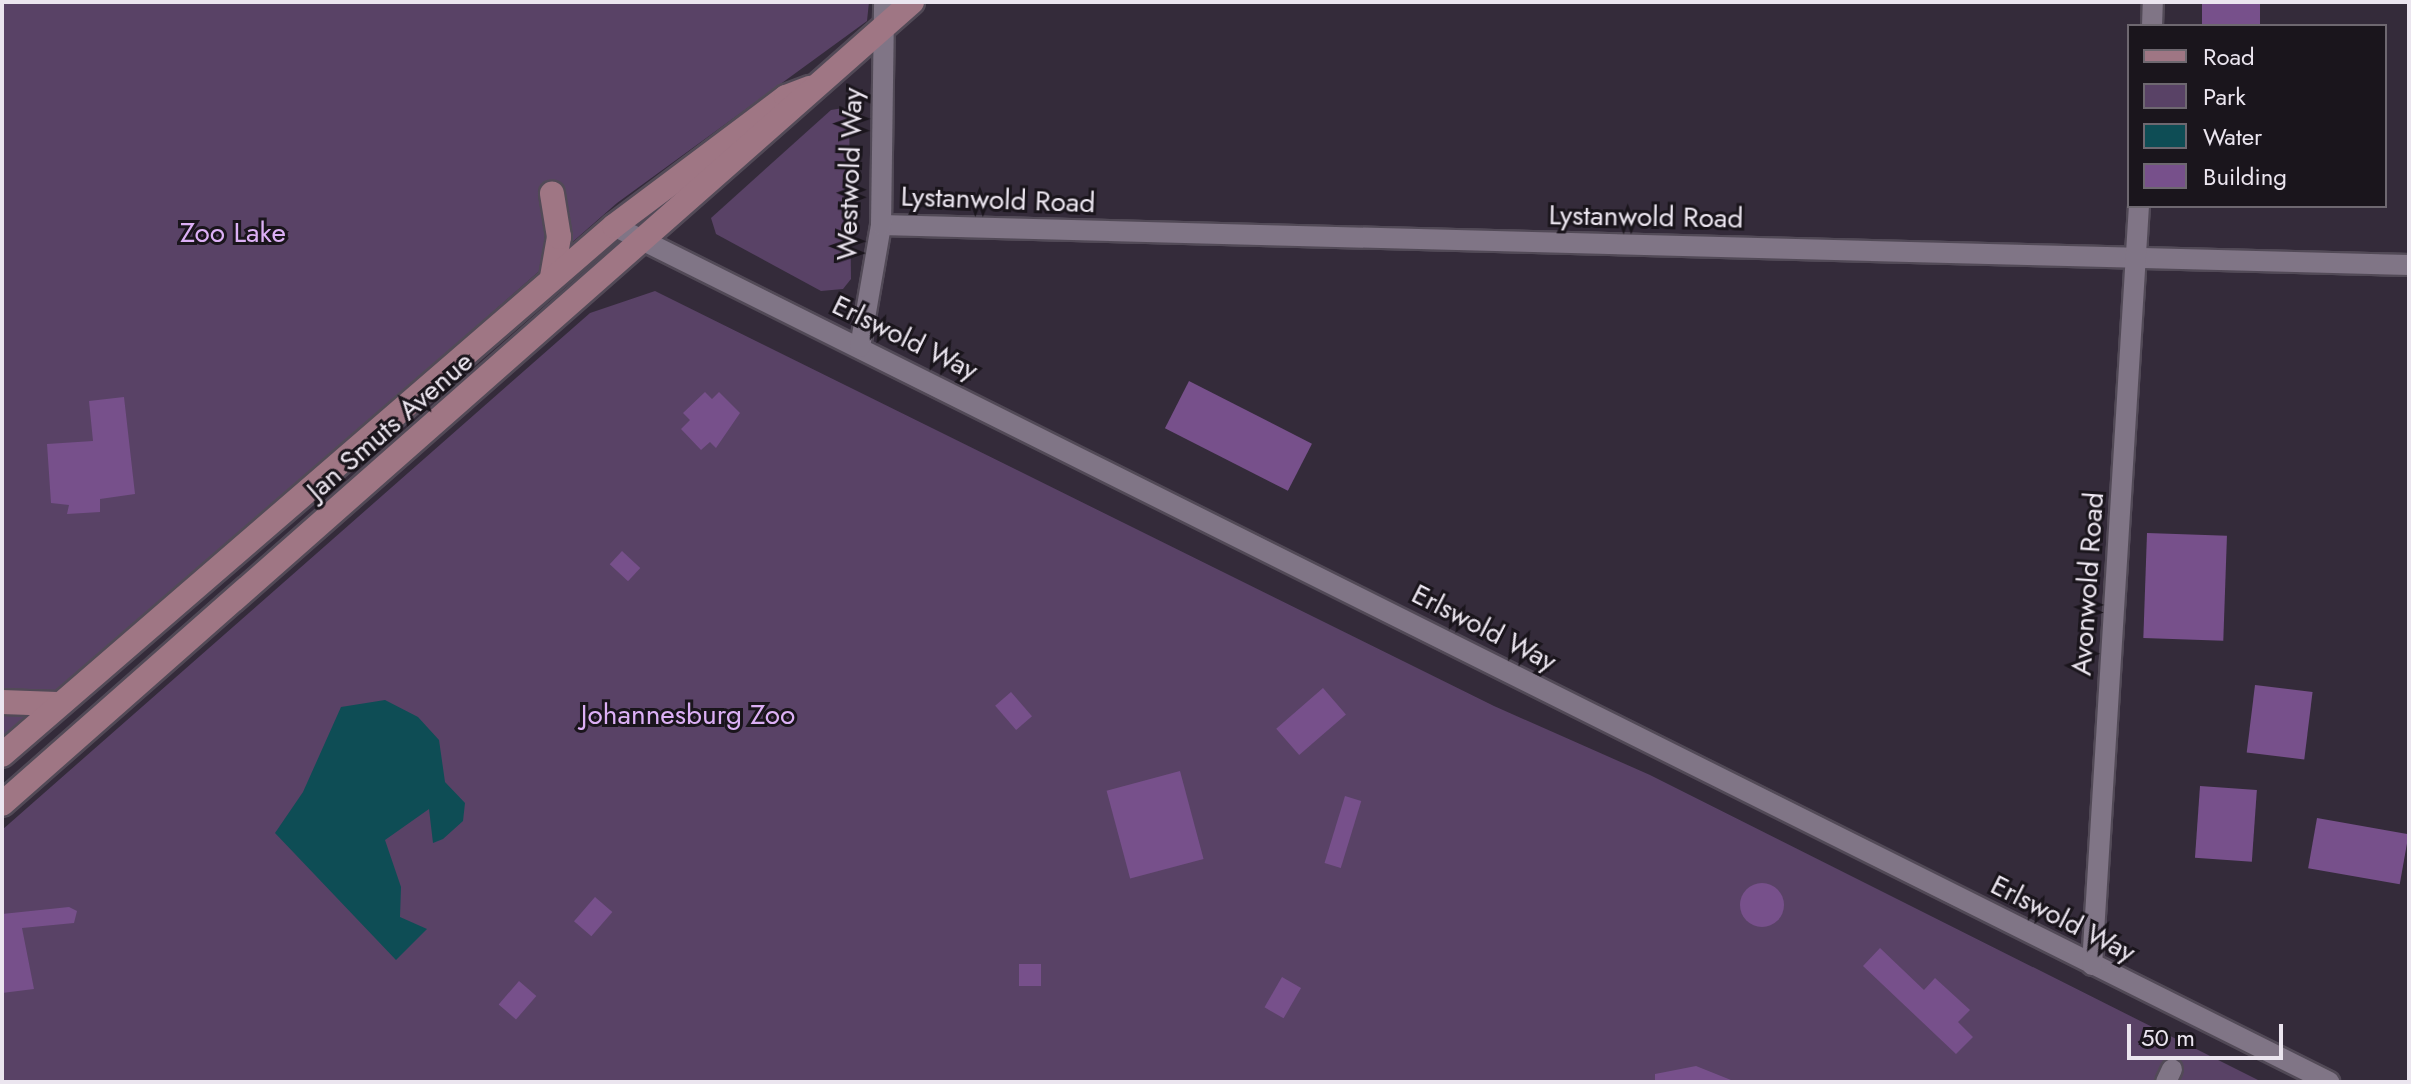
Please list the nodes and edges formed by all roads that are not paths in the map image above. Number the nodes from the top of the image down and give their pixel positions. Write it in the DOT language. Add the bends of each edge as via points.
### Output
graph roads {
  1 [pos="884,2"];
  2 [pos="912,2"];
  3 [pos="2153,2"];
  4 [pos="2152,24"];
  5 [pos="883,28"];
  6 [pos="812,87"];
  7 [pos="552,194"];
  8 [pos="2139,208"];
  9 [pos="881,225"];
  10 [pos="614,226"];
  11 [pos="648,242"];
  12 [pos="2136,257"];
  13 [pos="2409,265"];
  14 [pos="552,277"];
  15 [pos="860,347"];
  16 [pos="2,702"];
  17 [pos="57,704"];
  18 [pos="2,755"];
  19 [pos="2,803"];
  20 [pos="2092,965"];
  21 [pos="2329,1082"];
  1 -- 5 [label="street, Westwold Way"];
  2 -- 5 [label="main road, Jan Smuts Avenue"];
  3 -- 4 [label="street"];
  5 -- 6 [label="main road, Jan Smuts Avenue"];
  5 -- 9 [label="street, Westwold Way"];
  6 -- 10 [label="main road, Jan Smuts Avenue" via="786,97"];
  6 -- 11 [label="main road, Jan Smuts Avenue" via="794,112"];
  7 -- 14 [label="main road" via="559,237"];
  8 -- 12 [label="street, Avonwold Road"];
  9 -- 12 [label="street, Lystanwold Road"];
  9 -- 15 [label="street, Westwold Way"];
  10 -- 11 [label="street, Erlswold Way"];
  10 -- 14 [label="main road, Jan Smuts Avenue"];
  11 -- 15 [label="street, Erlswold Way"];
  11 -- 19 [label="main road, Jan Smuts Avenue"];
  12 -- 13 [label="street, Lystanwold Road"];
  12 -- 20 [label="street, Avonwold Road"];
  14 -- 17 [label="main road, Jan Smuts Avenue"];
  15 -- 20 [label="street, Erlswold Way"];
  16 -- 17 [label="main road"];
  17 -- 18 [label="main road, Jan Smuts Avenue"];
  20 -- 21 [label="street, Erlswold Way"];
}
